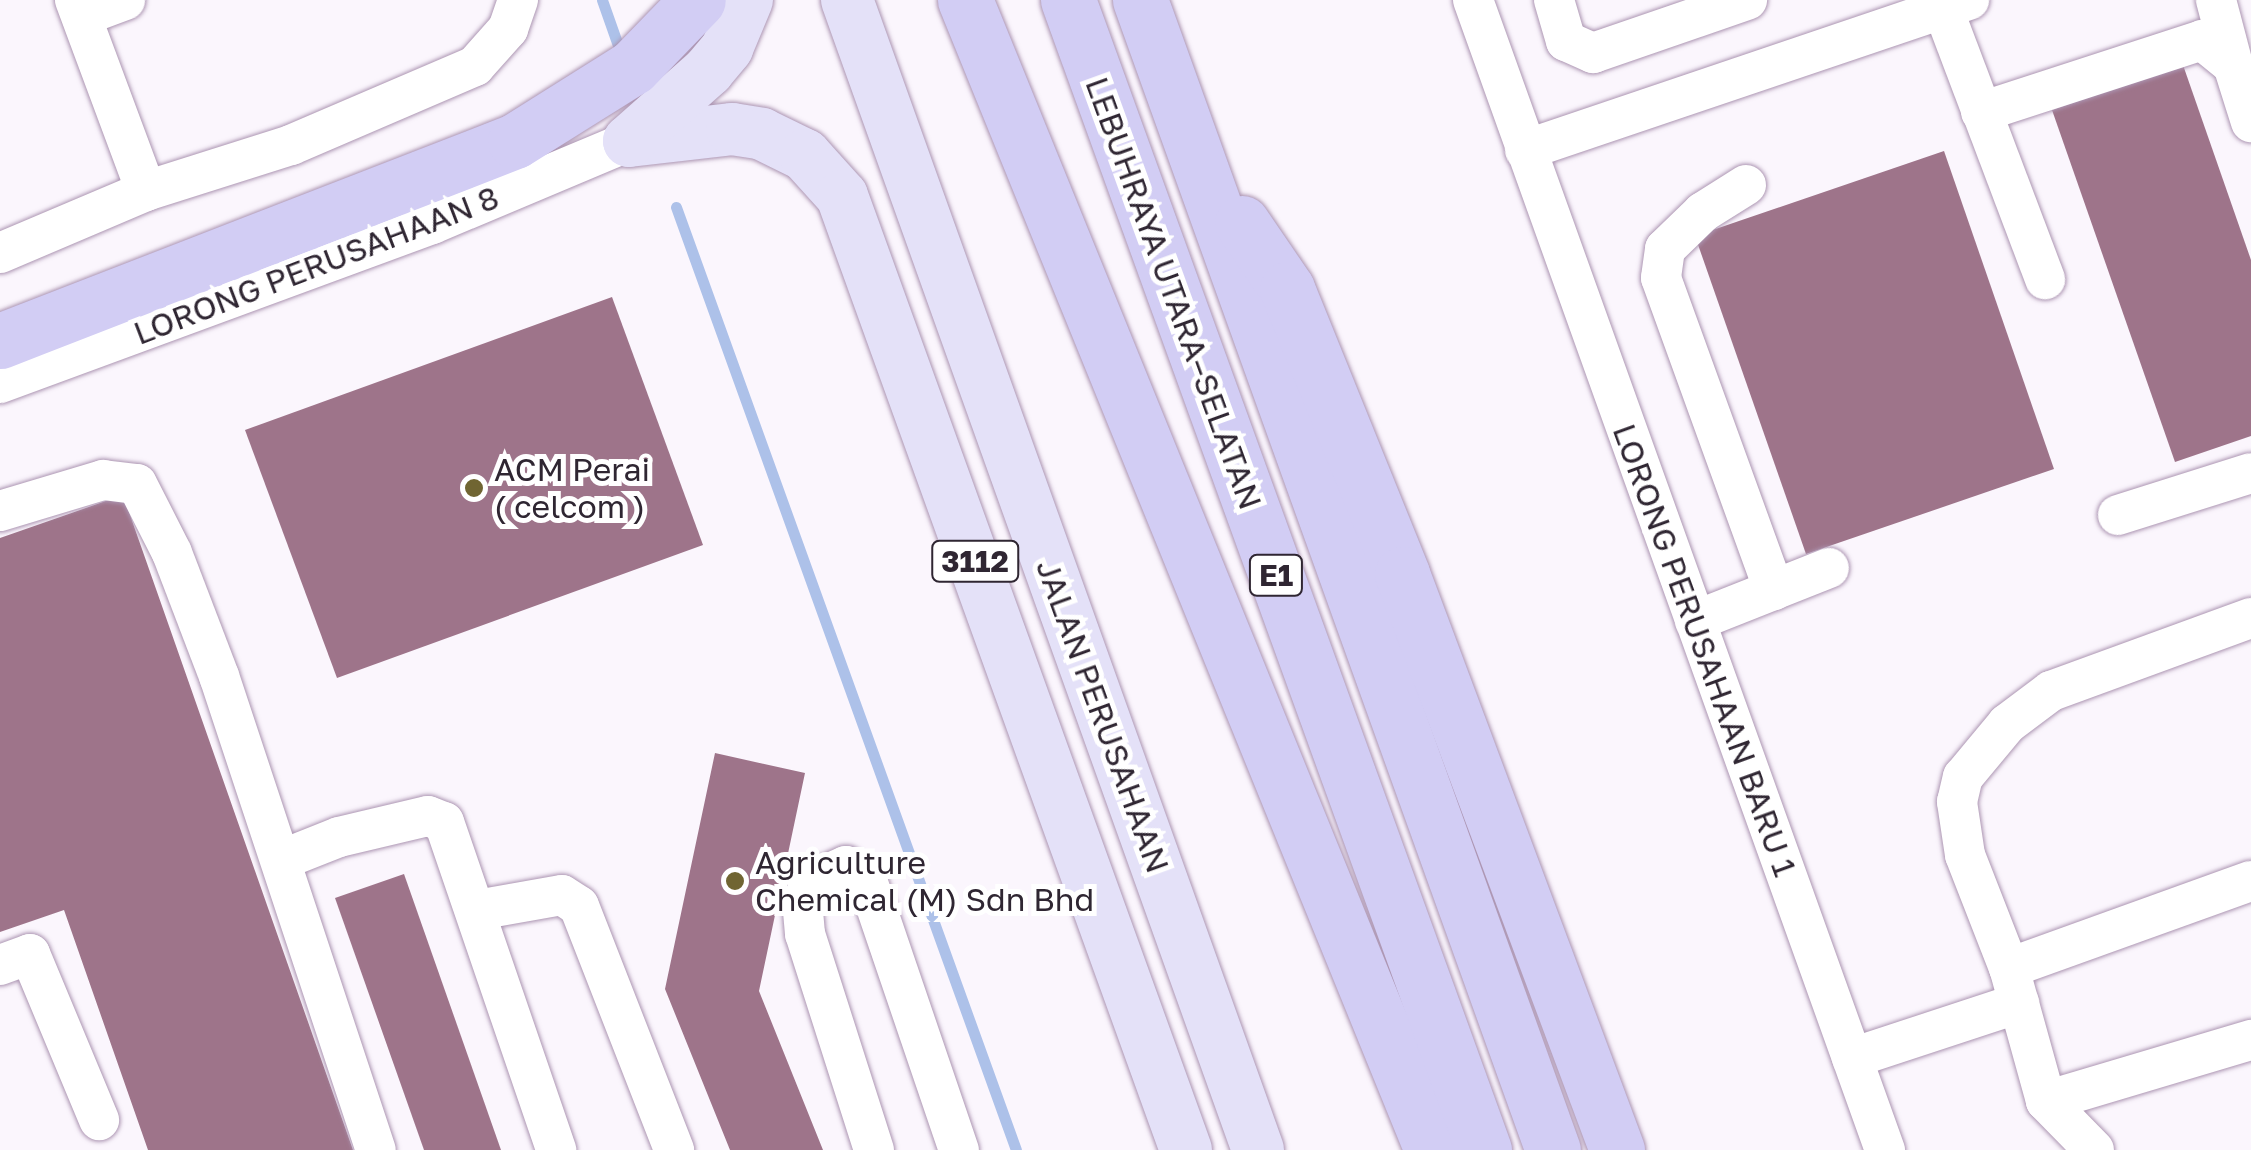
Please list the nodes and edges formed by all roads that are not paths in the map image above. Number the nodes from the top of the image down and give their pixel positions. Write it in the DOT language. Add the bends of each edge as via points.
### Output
graph roads {
  1 [pos="125,0"];
  2 [pos="518,0"];
  3 [pos="698,0"];
  4 [pos="747,0"];
  5 [pos="846,0"];
  6 [pos="965,0"];
  7 [pos="1068,0"];
  8 [pos="1140,0"];
  9 [pos="1473,0"];
  10 [pos="1554,0"];
  11 [pos="1747,0"];
  12 [pos="1956,4"];
  13 [pos="2229,7"];
  14 [pos="79,8"];
  15 [pos="2232,65"];
  16 [pos="1982,112"];
  17 [pos="2251,122"];
  18 [pos="629,141"];
  19 [pos="1525,150"];
  20 [pos="1198,159"];
  21 [pos="1746,185"];
  22 [pos="146,191"];
  23 [pos="0,253"];
  24 [pos="2045,279"];
  25 [pos="0,341"];
  26 [pos="0,383"];
  27 [pos="2251,473"];
  28 [pos="0,511"];
  29 [pos="2118,514"];
  30 [pos="1829,568"];
  31 [pos="1774,590"];
  32 [pos="2251,618"];
  33 [pos="1695,621"];
  34 [pos="281,860"];
  35 [pos="2251,881"];
  36 [pos="477,910"];
  37 [pos="0,965"];
  38 [pos="2014,985"];
  39 [pos="2251,1040"];
  40 [pos="1852,1058"];
  41 [pos="2046,1101"];
  42 [pos="99,1120"];
  43 [pos="376,1150"];
  44 [pos="556,1150"];
  45 [pos="674,1150"];
  46 [pos="874,1150"];
  47 [pos="959,1150"];
  48 [pos="1186,1150"];
  49 [pos="1258,1150"];
  50 [pos="1432,1150"];
  51 [pos="1484,1150"];
  52 [pos="1554,1150"];
  53 [pos="1618,1150"];
  54 [pos="1885,1150"];
  55 [pos="2094,1150"];
  1 -- 14 [label="street"];
  2 -- 22 [label="street" via="508,29 475,66 292,145"];
  3 -- 25 [label="highway" via="633,67 515,141"];
  4 -- 18 [label="main road" via="727,48 708,71"];
  5 -- 49 [label="main road, JALAN PERUSAHAAN / 3112"];
  6 -- 50 [label="highway"];
  7 -- 51 [label="highway, LEBUHRAYA UTARA–SELATAN / E1"];
  8 -- 20 [label="highway, LEBUHRAYA UTARA–SELATAN / E1"];
  9 -- 19 [label="street, LORONG PERUSAHAAN BARU 1"];
  10 -- 11 [label="street" via="1566,40 1593,54"];
  12 -- 16 [label="street"];
  12 -- 19 [label="street"];
  13 -- 15 [label="street"];
  14 -- 22 [label="street"];
  15 -- 16 [label="street" via="2202,40"];
  15 -- 17 [label="street"];
  16 -- 24 [label="street"];
  18 -- 26 [label="street, LORONG PERUSAHAAN 8" via="432,224"];
  18 -- 48 [label="main road, JALAN PERUSAHAAN / 3112" via="732,128 762,134 805,155 842,196"];
  19 -- 33 [label="street, LORONG PERUSAHAAN BARU 1"];
  20 -- 52 [label="highway, LEBUHRAYA UTARA–SELATAN / E1"];
  20 -- 53 [label="highway" via="1288,289"];
  21 -- 31 [label="street" via="1703,212 1666,249 1662,278"];
  22 -- 23 [label="street"];
  27 -- 29 [label="street"];
  28 -- 34 [label="street" via="103,480 136,484 172,552"];
  30 -- 31 [label="street"];
  31 -- 33 [label="street"];
  32 -- 38 [label="street" via="2051,691 2007,724 1964,776 1958,802 1965,855"];
  33 -- 40 [label="street, LORONG PERUSAHAAN BARU 1"];
  34 -- 36 [label="street" via="339,836 428,816 444,822"];
  34 -- 43 [label="street"];
  35 -- 38 [label="street"];
  36 -- 44 [label="street"];
  36 -- 45 [label="street" via="562,895 580,906"];
  37 -- 42 [label="street" via="30,954"];
  38 -- 40 [label="street"];
  38 -- 41 [label="street"];
  39 -- 41 [label="street"];
  40 -- 54 [label="street, LORONG PERUSAHAAN BARU 1"];
  41 -- 55 [label="street"];
  46 -- 47 [label="street" via="805,934 802,901 812,880 846,866 869,886"];
}
